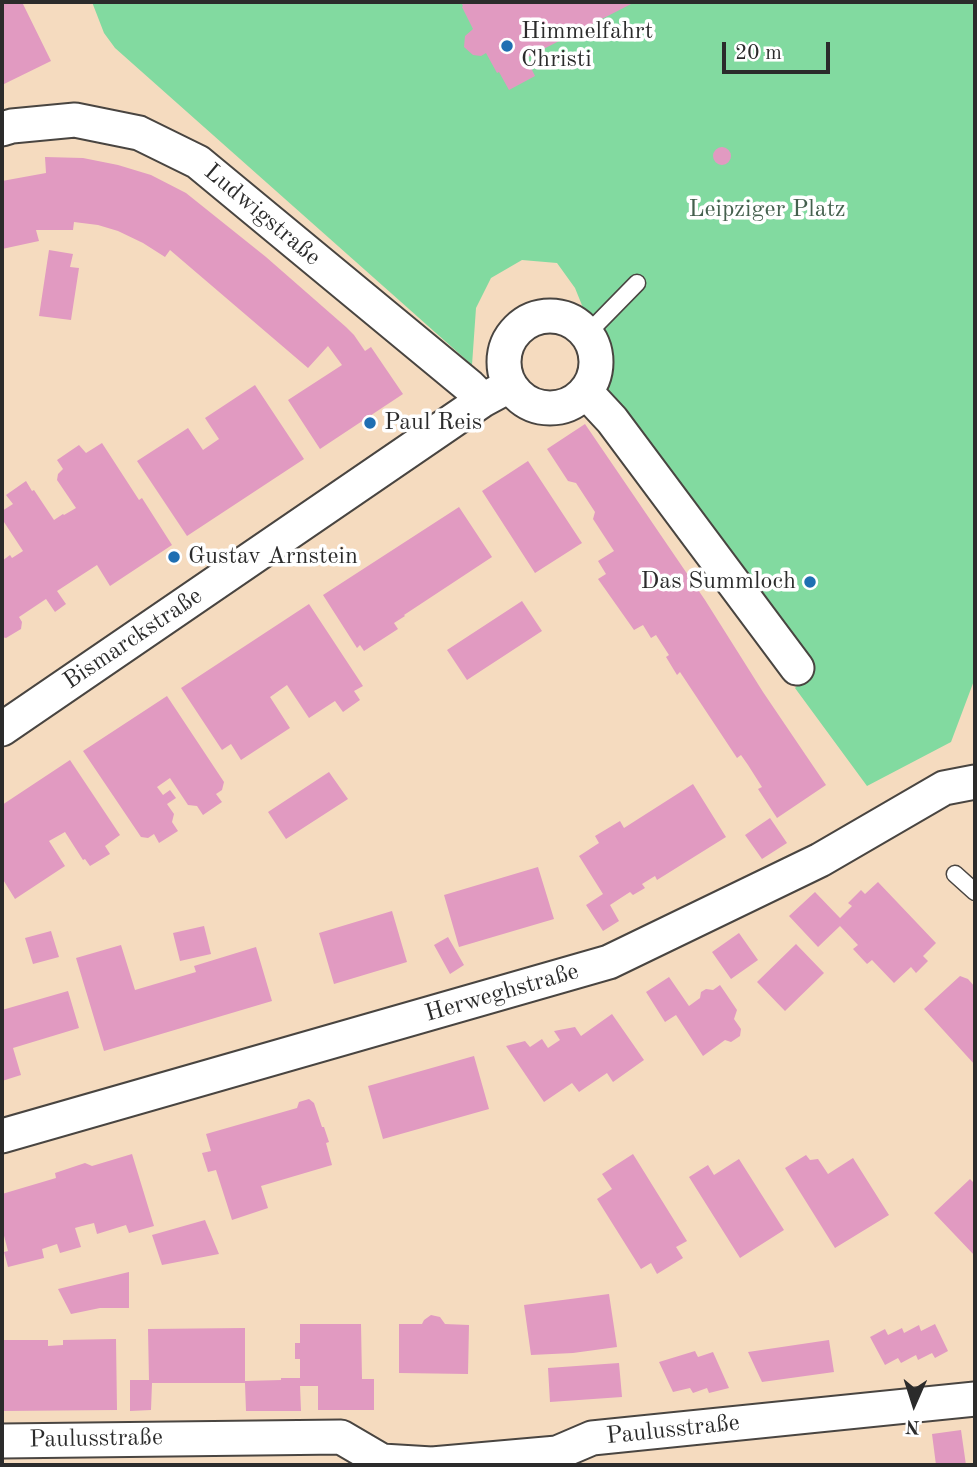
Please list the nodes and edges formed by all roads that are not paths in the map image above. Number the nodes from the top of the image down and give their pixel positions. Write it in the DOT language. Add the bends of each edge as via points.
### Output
graph roads {
  1 [pos="2,129"];
  2 [pos="637,283"];
  3 [pos="588,333"];
  4 [pos="586,392"];
  5 [pos="496,393"];
  6 [pos="797,668"];
  7 [pos="2,729"];
  8 [pos="975,782"];
  9 [pos="955,874"];
  10 [pos="975,892"];
  11 [pos="2,1136"];
  12 [pos="975,1399"];
  13 [pos="2,1441"];
  1 -- 5 [label="street, Ludwigstraße" via="75,120 139,132 198,162 469,386"];
  2 -- 3 [label="lane"];
  3 -- 4 [label="street" via="595,351 596,375"];
  3 -- 5 [label="street" via="562,317 540,316 520,325 507,342"];
  4 -- 5 [label="street" via="555,408"];
  4 -- 6 [label="street" via="612,420"];
  5 -- 7 [label="street, Bismarckstraße"];
  8 -- 11 [label="street, Herweghstraße" via="944,788 820,860 609,962"];
  9 -- 10 [label="lane"];
  12 -- 13 [label="street, Paulusstraße" via="592,1438 557,1453 432,1464 382,1461 341,1437"];
}
